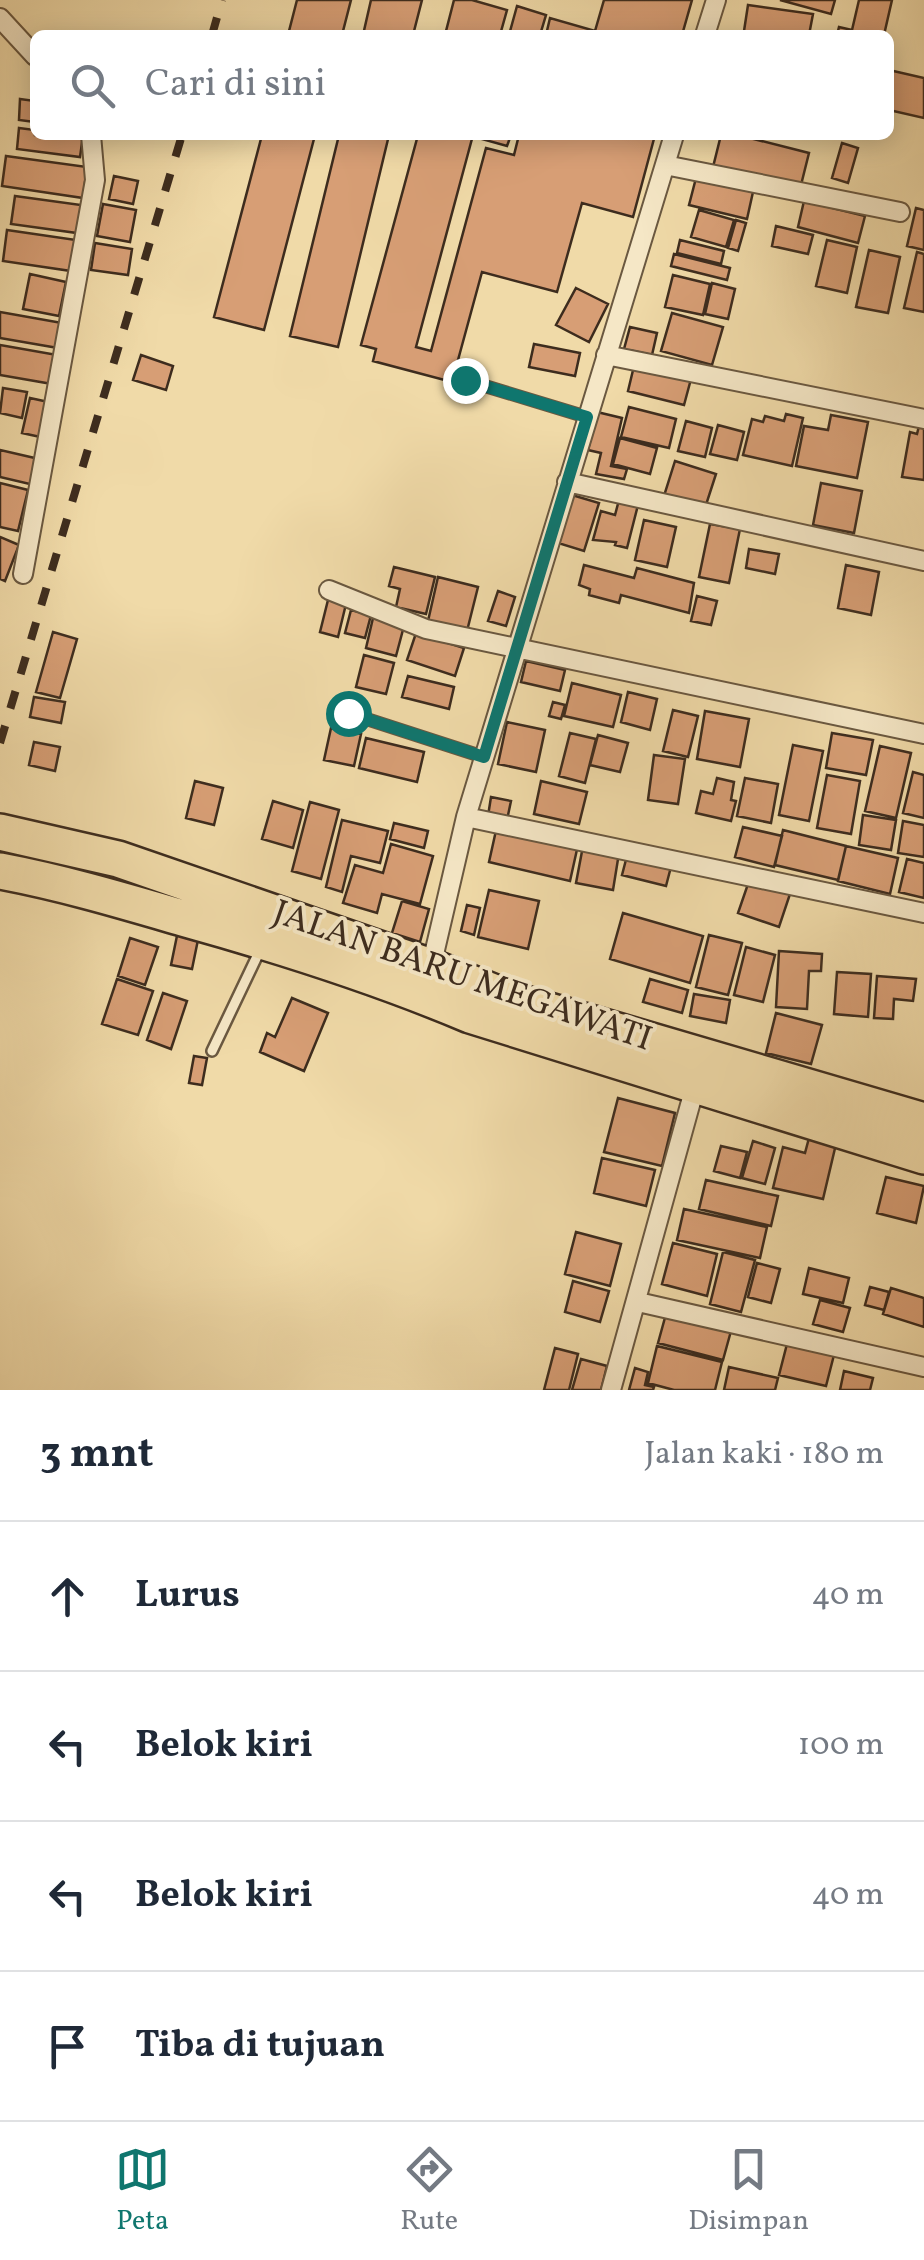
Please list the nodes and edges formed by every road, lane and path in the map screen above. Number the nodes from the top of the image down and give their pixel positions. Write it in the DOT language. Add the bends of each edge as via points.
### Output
graph roads {
  1 [pos="716,0"];
  2 [pos="0,18"];
  3 [pos="707,30"];
  4 [pos="30,51"];
  5 [pos="91,140"];
  6 [pos="672,140"];
  7 [pos="665,165"];
  8 [pos="900,212"];
  9 [pos="606,356"];
  10 [pos="465,380"];
  11 [pos="587,417"];
  12 [pos="924,419"];
  13 [pos="566,482"];
  14 [pos="924,560"];
  15 [pos="23,574"];
  16 [pos="328,590"];
  17 [pos="516,648"];
  18 [pos="348,713"];
  19 [pos="924,734"];
  20 [pos="484,757"];
  21 [pos="466,817"];
  22 [pos="0,832"];
  23 [pos="0,870"];
  24 [pos="924,914"];
  25 [pos="265,941"];
  26 [pos="431,967"];
  27 [pos="212,1051"];
  28 [pos="694,1087"];
  29 [pos="924,1122"];
  30 [pos="924,1156"];
  31 [pos="638,1302"];
  32 [pos="924,1367"];
  33 [pos="611,1390"];
  1 -- 3 [label="street"];
  2 -- 4 [label="street"];
  5 -- 15 [label="street" via="95,180"];
  6 -- 7 [label="street"];
  7 -- 8 [label="street"];
  7 -- 9 [label="street"];
  9 -- 11 [label="street"];
  9 -- 12 [label="street"];
  10 -- 11 [label="lane"];
  11 -- 13 [label="street"];
  13 -- 14 [label="street"];
  13 -- 17 [label="street"];
  16 -- 17 [label="street" via="426,628"];
  17 -- 19 [label="street"];
  17 -- 20 [label="street"];
  18 -- 20 [label="lane"];
  20 -- 21 [label="street"];
  21 -- 24 [label="street"];
  21 -- 26 [label="street"];
  22 -- 26 [label="highway, JALAN BARU MEGAWATI" via="118,859"];
  23 -- 25 [label="highway, JALAN BARU MEGAWATI"];
  25 -- 27 [label="lane"];
  25 -- 28 [label="highway, JALAN BARU MEGAWATI"];
  26 -- 29 [label="highway, JALAN BARU MEGAWATI" via="515,1001"];
  28 -- 30 [label="highway, JALAN BARU MEGAWATI"];
  28 -- 31 [label="street"];
  31 -- 32 [label="street"];
  31 -- 33 [label="street"];
}
